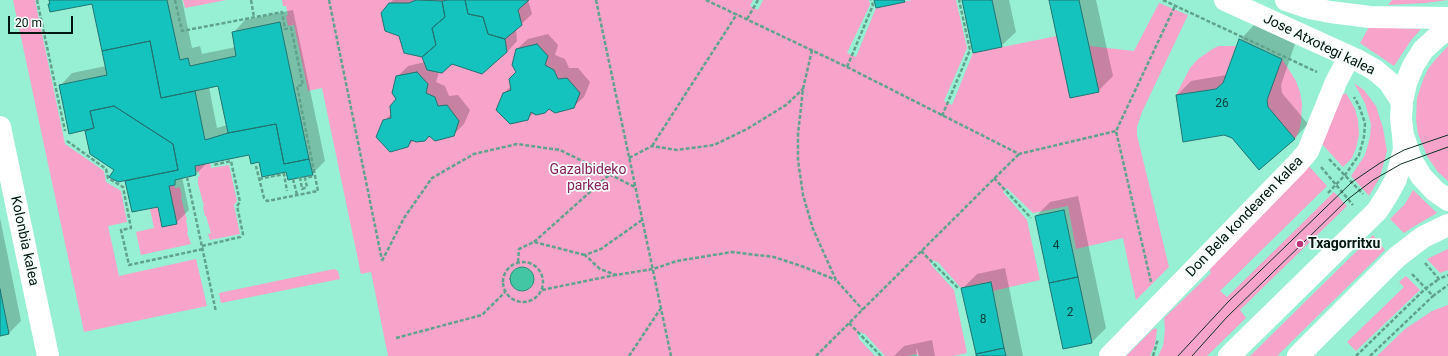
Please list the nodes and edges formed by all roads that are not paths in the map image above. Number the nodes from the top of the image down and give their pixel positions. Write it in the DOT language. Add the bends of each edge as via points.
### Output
graph roads {
  1 [pos="1226,0"];
  2 [pos="1286,0"];
  3 [pos="1448,18"];
  4 [pos="1448,28"];
  5 [pos="1349,57"];
  6 [pos="1402,102"];
  7 [pos="0,127"];
  8 [pos="1403,135"];
  9 [pos="1448,200"];
  10 [pos="1448,225"];
  11 [pos="48,356"];
  12 [pos="1110,356"];
  13 [pos="1229,356"];
  14 [pos="1298,356"];
  1 -- 5 [label="main road, Jose Atxotegi kalea"];
  2 -- 3 [label="main road, Jose Atxotegi kalea" via="1310,8 1370,17"];
  4 -- 6 [label="main road" via="1423,50 1413,66"];
  5 -- 6 [label="main road, Jose Atxotegi kalea" via="1374,70 1389,82"];
  5 -- 12 [label="main road, Don Bela kondearen kalea" via="1308,151 1298,164"];
  6 -- 8 [label="main road"];
  7 -- 11 [label="main road, Kolonbia kalea"];
  8 -- 9 [label="main road" via="1411,159 1422,176"];
  8 -- 13 [label="main road" via="1404,150 1399,171 1377,211"];
  10 -- 14 [label="main road" via="1423,237 1397,257"];
}
